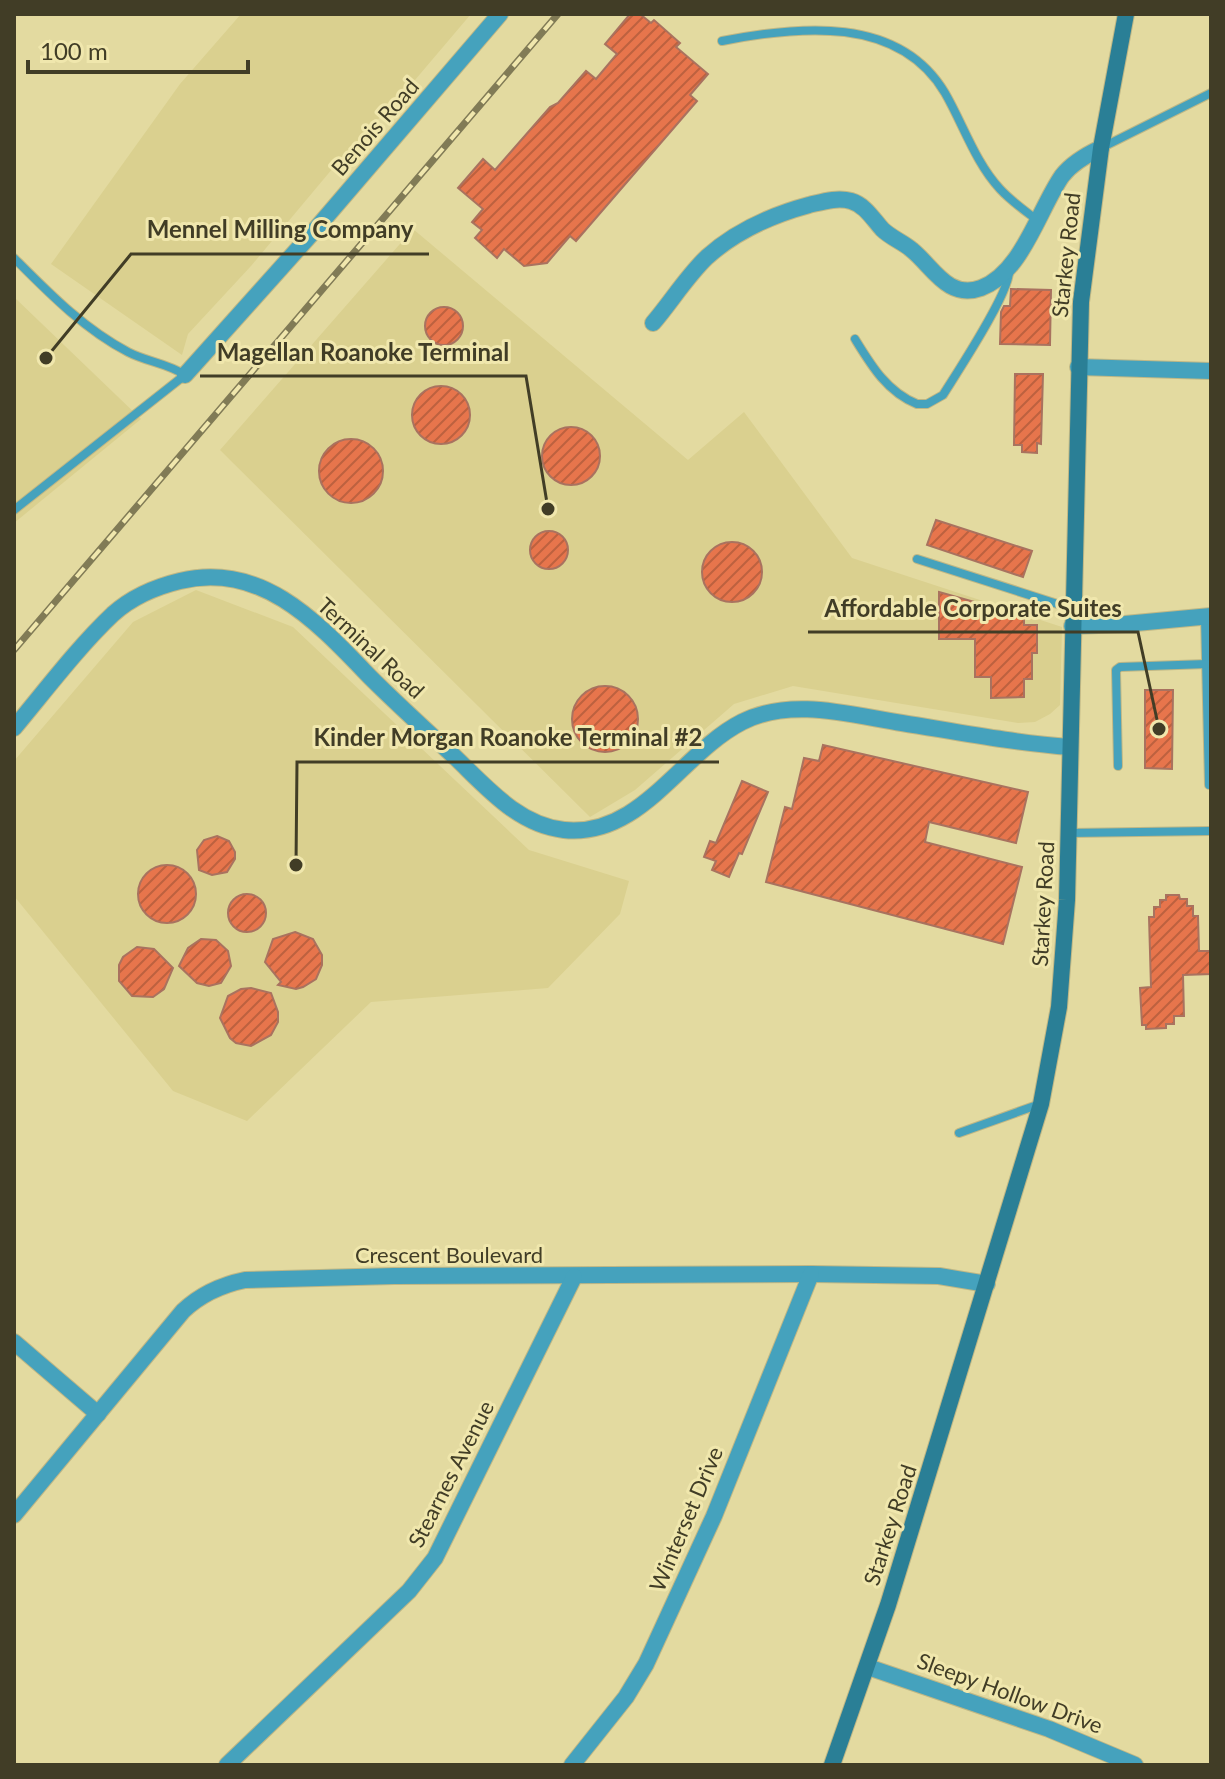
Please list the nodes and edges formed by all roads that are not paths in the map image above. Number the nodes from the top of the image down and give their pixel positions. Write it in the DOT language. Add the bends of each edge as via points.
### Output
graph roads {
  1 [pos="500,14"];
  2 [pos="1126,14"];
  3 [pos="722,41"];
  4 [pos="1211,93"];
  5 [pos="1101,148"];
  6 [pos="1037,220"];
  7 [pos="14,258"];
  8 [pos="1009,268"];
  9 [pos="653,323"];
  10 [pos="855,339"];
  11 [pos="1078,367"];
  12 [pos="1211,371"];
  13 [pos="185,375"];
  14 [pos="14,510"];
  15 [pos="917,559"];
  16 [pos="1208,616"];
  17 [pos="1073,618"];
  18 [pos="1207,664"];
  19 [pos="14,728"];
  20 [pos="1070,747"];
  21 [pos="1118,766"];
  22 [pos="1209,785"];
  23 [pos="1210,831"];
  24 [pos="1068,833"];
  25 [pos="1041,1104"];
  26 [pos="959,1133"];
  27 [pos="811,1274"];
  28 [pos="574,1277"];
  29 [pos="987,1284"];
  30 [pos="14,1342"];
  31 [pos="98,1414"];
  32 [pos="14,1515"];
  33 [pos="868,1667"];
  34 [pos="227,1765"];
  35 [pos="572,1765"];
  36 [pos="832,1765"];
  37 [pos="1135,1765"];
  1 -- 13 [label="street, Benois Road"];
  2 -- 5 [label="main road, Starkey Road"];
  3 -- 6 [label="lane" via="812,29 879,39 903,51 923,65 943,91 998,187"];
  4 -- 5 [label="lane"];
  5 -- 6 [label="street" via="1067,170"];
  5 -- 11 [label="main road, Starkey Road" via="1088,231"];
  6 -- 8 [label="street"];
  7 -- 13 [label="lane" via="70,312 114,343"];
  8 -- 9 [label="street" via="982,288 956,289 937,278 857,204 826,201 784,212 738,234 706,258"];
  8 -- 10 [label="lane" via="1009,282 998,303 937,400 917,404 890,387"];
  11 -- 12 [label="street"];
  11 -- 17 [label="main road, Starkey Road"];
  13 -- 14 [label="lane"];
  15 -- 17 [label="lane"];
  16 -- 17 [label="street"];
  16 -- 18 [label="lane"];
  17 -- 20 [label="main road, Starkey Road"];
  18 -- 21 [label="lane" via="1116,670"];
  18 -- 22 [label="lane"];
  19 -- 20 [label="street, Terminal Road" via="113,614 164,585 211,577 253,582 287,599 517,814 548,827 586,830 626,815 713,740 741,722 780,711 817,710"];
  20 -- 24 [label="main road, Starkey Road"];
  23 -- 24 [label="lane"];
  24 -- 25 [label="main road, Starkey Road" via="1060,997"];
  25 -- 26 [label="lane"];
  25 -- 29 [label="main road, Starkey Road"];
  27 -- 28 [label="street, Crescent Boulevard"];
  27 -- 29 [label="street, Crescent Boulevard" via="939,1276"];
  27 -- 35 [label="street, Winterset Drive" via="714,1516 646,1664"];
  28 -- 31 [label="street, Crescent Boulevard" via="394,1276 226,1284 189,1306"];
  28 -- 34 [label="street, Stearnes Avenue" via="435,1558 409,1591"];
  29 -- 33 [label="main road, Starkey Road"];
  30 -- 31 [label="street"];
  31 -- 32 [label="street, Crescent Boulevard"];
  33 -- 36 [label="main road, Starkey Road"];
  33 -- 37 [label="street, Sleepy Hollow Drive" via="1049,1729"];
}
